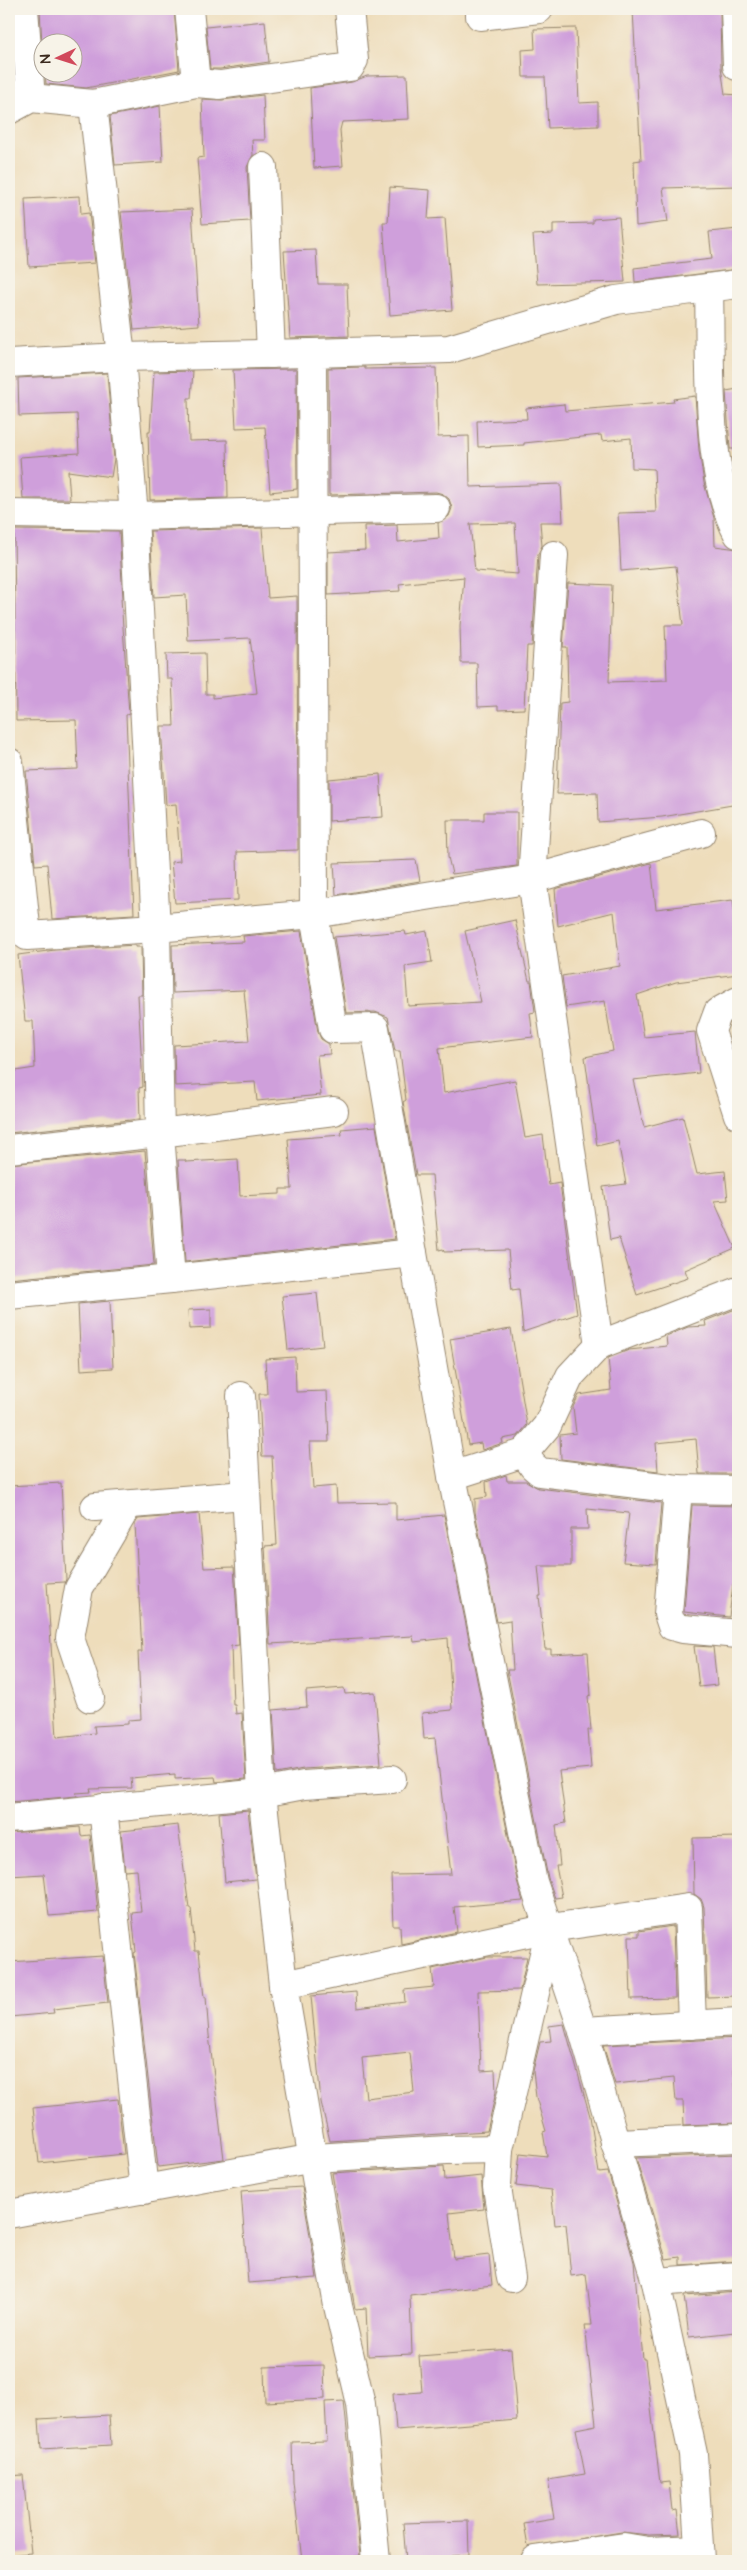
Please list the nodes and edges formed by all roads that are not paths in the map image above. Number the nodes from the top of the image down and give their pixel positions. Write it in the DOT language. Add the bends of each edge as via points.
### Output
graph roads {
  1 [pos="24,9"];
  2 [pos="189,9"];
  3 [pos="349,9"];
  4 [pos="480,9"];
  5 [pos="539,9"];
  6 [pos="735,9"];
  7 [pos="737,66"];
  8 [pos="196,83"];
  9 [pos="20,104"];
  10 [pos="93,104"];
  11 [pos="263,167"];
  12 [pos="738,284"];
  13 [pos="709,288"];
  14 [pos="312,353"];
  15 [pos="271,354"];
  16 [pos="121,357"];
  17 [pos="9,363"];
  18 [pos="436,508"];
  19 [pos="312,512"];
  20 [pos="9,514"];
  21 [pos="134,516"];
  22 [pos="738,534"];
  23 [pos="554,555"];
  24 [pos="9,762"];
  25 [pos="701,833"];
  26 [pos="532,879"];
  27 [pos="314,914"];
  28 [pos="156,928"];
  29 [pos="738,1001"];
  30 [pos="334,1111"];
  31 [pos="738,1115"];
  32 [pos="160,1133"];
  33 [pos="9,1149"];
  34 [pos="413,1253"];
  35 [pos="171,1279"];
  36 [pos="738,1292"];
  37 [pos="9,1295"];
  38 [pos="599,1344"];
  39 [pos="241,1396"];
  40 [pos="524,1453"];
  41 [pos="452,1476"];
  42 [pos="678,1489"];
  43 [pos="738,1490"];
  44 [pos="245,1495"];
  45 [pos="128,1505"];
  46 [pos="96,1508"];
  47 [pos="738,1634"];
  48 [pos="90,1698"];
  49 [pos="392,1779"];
  50 [pos="262,1793"];
  51 [pos="103,1808"];
  52 [pos="9,1818"];
  53 [pos="550,1928"];
  54 [pos="283,1985"];
  55 [pos="738,2022"];
  56 [pos="692,2025"];
  57 [pos="582,2031"];
  58 [pos="738,2138"];
  59 [pos="615,2143"];
  60 [pos="499,2149"];
  61 [pos="314,2158"];
  62 [pos="144,2190"];
  63 [pos="9,2214"];
  64 [pos="738,2276"];
  65 [pos="511,2278"];
  66 [pos="656,2282"];
  67 [pos="699,2555"];
  68 [pos="535,2560"];
  69 [pos="376,2561"];
  1 -- 9 [label="street"];
  2 -- 8 [label="street"];
  3 -- 8 [label="street" via="354,60 350,67 220,85"];
  4 -- 5 [label="street" via="480,16"];
  6 -- 7 [label="street"];
  8 -- 10 [label="street"];
  9 -- 10 [label="street"];
  10 -- 16 [label="street"];
  11 -- 15 [label="street"];
  12 -- 13 [label="street"];
  13 -- 14 [label="street" via="616,300 449,349"];
  13 -- 22 [label="street" via="712,412 720,489"];
  14 -- 15 [label="street"];
  14 -- 19 [label="street"];
  15 -- 16 [label="street"];
  16 -- 17 [label="street"];
  16 -- 21 [label="street"];
  18 -- 19 [label="street"];
  19 -- 21 [label="street"];
  19 -- 27 [label="street"];
  20 -- 21 [label="street"];
  21 -- 28 [label="street"];
  23 -- 26 [label="street"];
  24 -- 28 [label="street" via="27,936"];
  25 -- 26 [label="street"];
  26 -- 27 [label="street"];
  26 -- 38 [label="street"];
  27 -- 28 [label="street"];
  27 -- 34 [label="street" via="333,1028 375,1028"];
  28 -- 32 [label="street"];
  29 -- 31 [label="street" via="718,1012 711,1031"];
  30 -- 32 [label="street"];
  32 -- 33 [label="street"];
  32 -- 35 [label="street"];
  34 -- 35 [label="street"];
  34 -- 41 [label="street"];
  35 -- 37 [label="street"];
  36 -- 38 [label="street"];
  38 -- 40 [label="street" via="570,1376 547,1426"];
  39 -- 44 [label="street"];
  40 -- 41 [label="street"];
  40 -- 42 [label="street" via="540,1472"];
  41 -- 53 [label="street" via="533,1882"];
  42 -- 43 [label="street"];
  42 -- 47 [label="street" via="668,1614 672,1626"];
  44 -- 45 [label="street"];
  44 -- 50 [label="street"];
  45 -- 46 [label="street"];
  45 -- 48 [label="street" via="79,1588 70,1638"];
  49 -- 50 [label="street" via="304,1785"];
  50 -- 51 [label="street"];
  50 -- 54 [label="street"];
  51 -- 52 [label="street"];
  51 -- 62 [label="street"];
  53 -- 54 [label="street"];
  53 -- 56 [label="street" via="688,1908"];
  53 -- 57 [label="street"];
  53 -- 60 [label="street"];
  54 -- 61 [label="street"];
  55 -- 56 [label="street"];
  56 -- 57 [label="street"];
  57 -- 59 [label="street"];
  58 -- 59 [label="street"];
  59 -- 66 [label="street"];
  60 -- 61 [label="street"];
  60 -- 65 [label="street" via="497,2187"];
  61 -- 62 [label="street"];
  61 -- 69 [label="street" via="338,2306 361,2404"];
  62 -- 63 [label="street"];
  64 -- 66 [label="street"];
  66 -- 67 [label="street" via="694,2454"];
  67 -- 68 [label="street" via="624,2547"];
}
